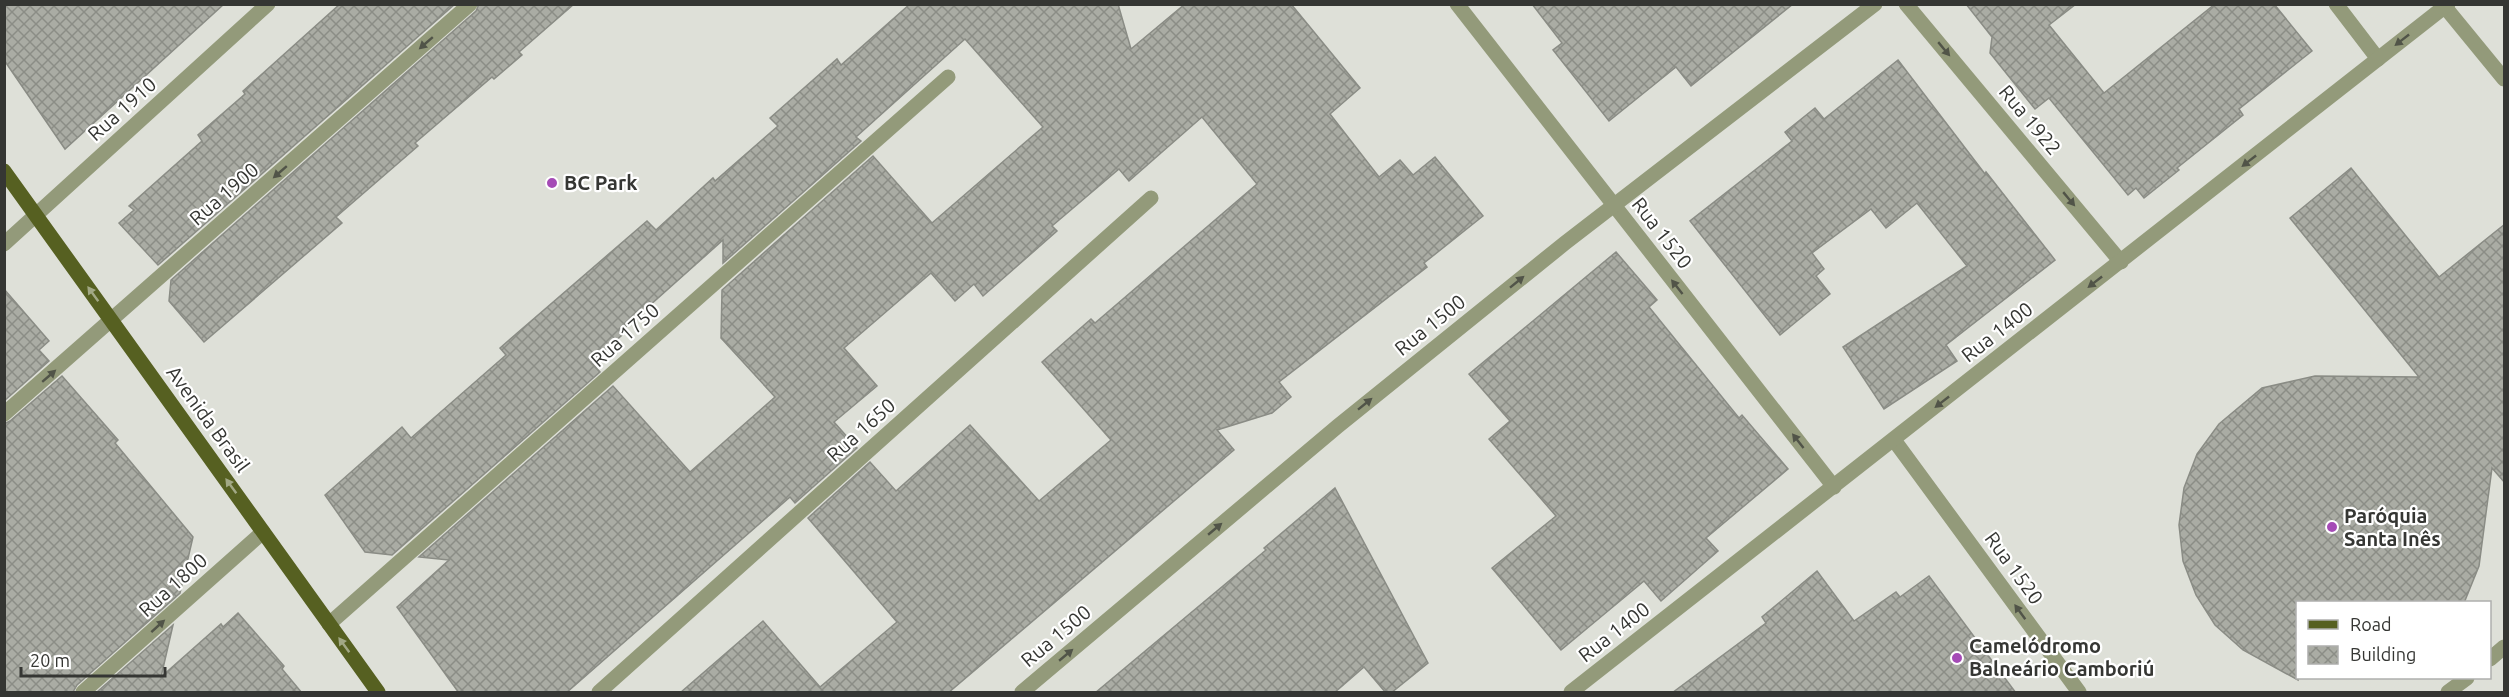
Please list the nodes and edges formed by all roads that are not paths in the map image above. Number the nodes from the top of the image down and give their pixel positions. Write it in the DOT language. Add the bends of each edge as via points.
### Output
graph roads {
  1 [pos="268,4"];
  2 [pos="470,4"];
  3 [pos="1457,4"];
  4 [pos="1875,4"];
  5 [pos="1906,4"];
  6 [pos="2336,4"];
  7 [pos="2447,6"];
  8 [pos="2378,59"];
  9 [pos="948,76"];
  10 [pos="2505,79"];
  11 [pos="4,171"];
  12 [pos="1151,198"];
  13 [pos="1614,206"];
  14 [pos="36,215"];
  15 [pos="4,244"];
  16 [pos="2121,262"];
  17 [pos="112,321"];
  18 [pos="4,414"];
  19 [pos="1894,440"];
  20 [pos="1834,487"];
  21 [pos="263,532"];
  22 [pos="329,624"];
  23 [pos="2505,647"];
  24 [pos="2491,658"];
  25 [pos="2466,679"];
  26 [pos="83,693"];
  27 [pos="378,693"];
  28 [pos="599,693"];
  29 [pos="1022,693"];
  30 [pos="1571,693"];
  31 [pos="2079,693"];
  32 [pos="2448,693"];
  1 -- 14 [label="street, Rua 1910"];
  2 -- 17 [label="street, Rua 1900, one-way"];
  3 -- 13 [label="street, Rua 1520"];
  4 -- 13 [label="street, Rua 1500"];
  5 -- 16 [label="street, Rua 1922, one-way"];
  6 -- 8 [label="street"];
  7 -- 8 [label="street, Rua 1400, one-way"];
  7 -- 10 [label="street"];
  8 -- 16 [label="street, Rua 1400, one-way"];
  9 -- 22 [label="street, Rua 1750"];
  11 -- 14 [label="main road, Avenida Brasil"];
  12 -- 28 [label="street, Rua 1650"];
  20 -- 13 [label="street, Rua 1520, one-way"];
  29 -- 13 [label="street, Rua 1500, one-way" via="1338,426"];
  14 -- 15 [label="street, Rua 1910"];
  17 -- 14 [label="main road, Avenida Brasil, one-way"];
  16 -- 19 [label="street, Rua 1400, one-way"];
  18 -- 17 [label="street, Rua 1900, one-way"];
  21 -- 17 [label="main road, Avenida Brasil, one-way"];
  19 -- 20 [label="street, Rua 1400"];
  31 -- 19 [label="street, Rua 1520, one-way"];
  20 -- 30 [label="street, Rua 1400"];
  21 -- 22 [label="main road, Avenida Brasil"];
  26 -- 21 [label="street, Rua 1800, one-way"];
  27 -- 22 [label="main road, Avenida Brasil, one-way"];
  23 -- 24 [label="street"];
  25 -- 32 [label="street"];
}
